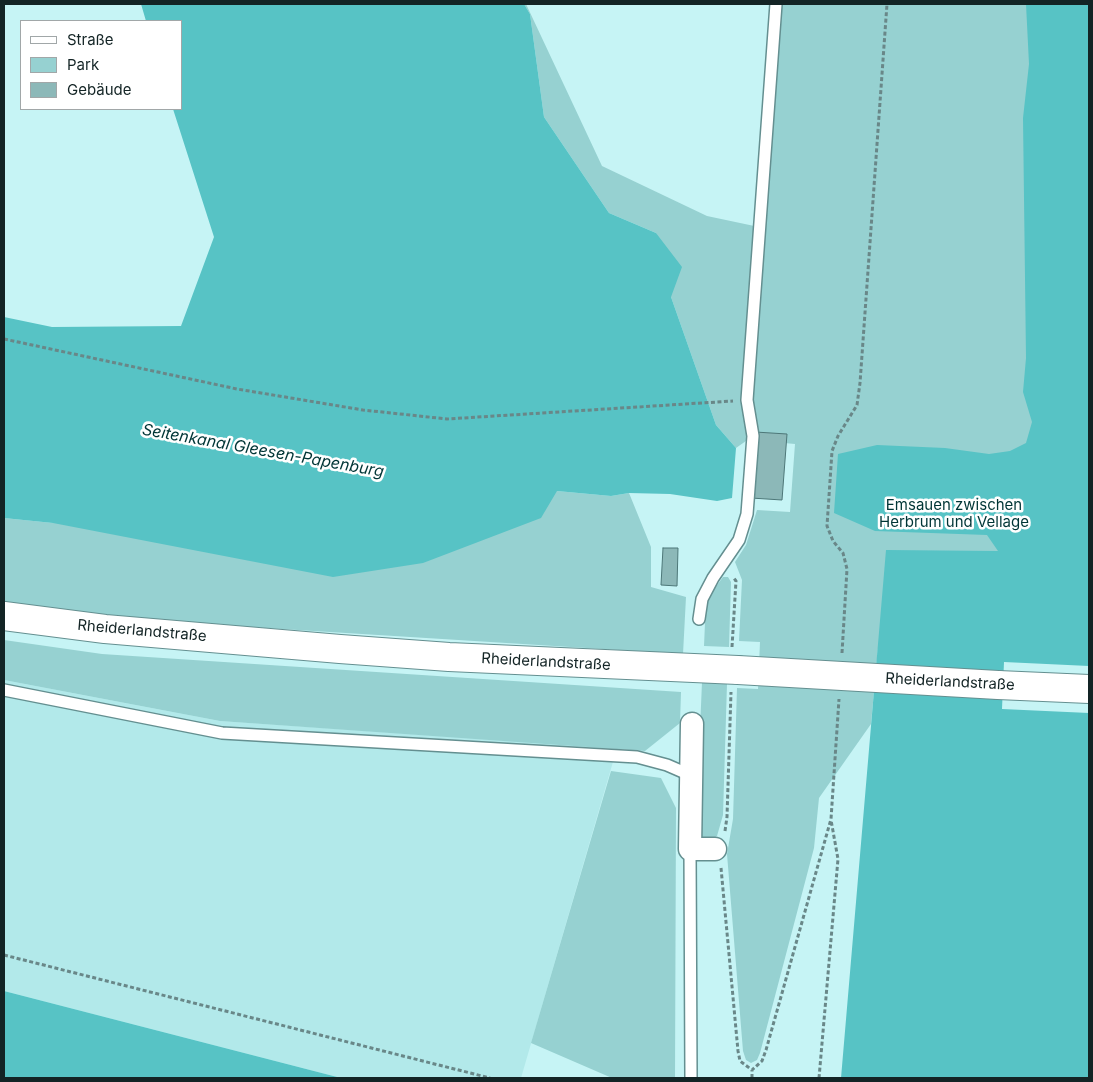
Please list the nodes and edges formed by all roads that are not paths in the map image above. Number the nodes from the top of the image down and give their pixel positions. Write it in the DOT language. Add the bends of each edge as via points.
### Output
graph roads {
  1 [pos="776,4"];
  2 [pos="4,616"];
  3 [pos="699,619"];
  4 [pos="1089,689"];
  5 [pos="4,690"];
  6 [pos="692,724"];
  7 [pos="690,775"];
  8 [pos="690,849"];
  9 [pos="715,849"];
  10 [pos="691,1078"];
  1 -- 3 [label="lane" via="747,400 753,436 747,514 739,540 702,599"];
  2 -- 4 [label="main road, Rheiderlandstraße, bridge" via="105,629 380,652 734,677"];
  5 -- 7 [label="lane" via="222,733 637,757"];
  6 -- 7 [label="street"];
  7 -- 8 [label="street"];
  8 -- 9 [label="street"];
  8 -- 10 [label="lane"];
}
